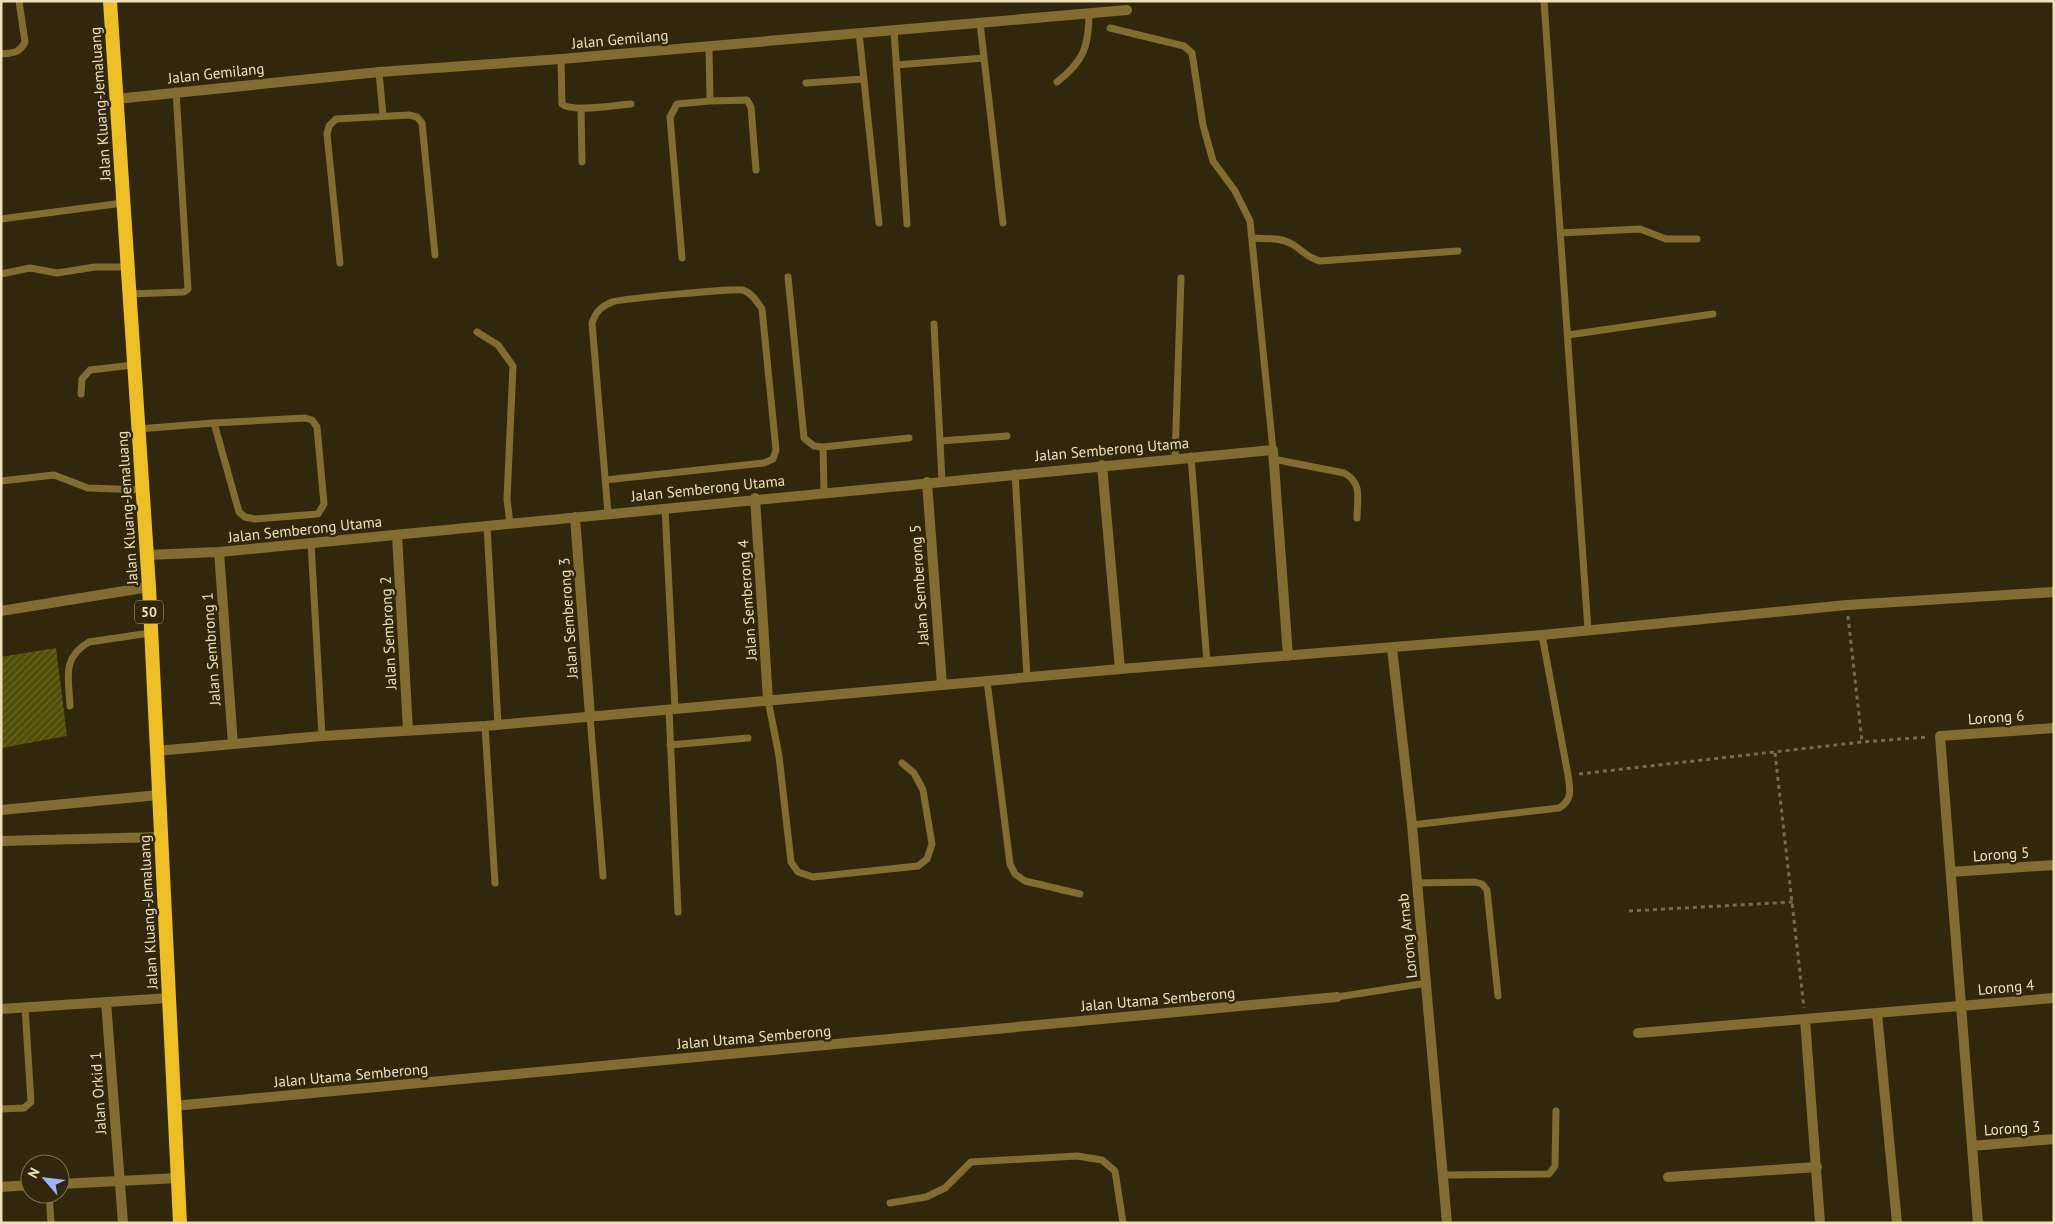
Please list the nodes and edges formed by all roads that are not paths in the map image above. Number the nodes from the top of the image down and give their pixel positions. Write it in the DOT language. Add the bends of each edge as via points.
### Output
graph roads {
  1 [pos="19,1"];
  2 [pos="110,1"];
  3 [pos="1544,1"];
  4 [pos="1127,10"];
  5 [pos="1089,13"];
  6 [pos="980,22"];
  7 [pos="1110,28"];
  8 [pos="894,30"];
  9 [pos="859,33"];
  10 [pos="709,46"];
  11 [pos="1,54"];
  12 [pos="984,58"];
  13 [pos="560,59"];
  14 [pos="896,65"];
  15 [pos="379,72"];
  16 [pos="864,79"];
  17 [pos="1057,82"];
  18 [pos="806,83"];
  19 [pos="176,91"];
  20 [pos="116,99"];
  21 [pos="710,101"];
  22 [pos="631,104"];
  23 [pos="581,108"];
  24 [pos="383,116"];
  25 [pos="582,162"];
  26 [pos="756,170"];
  27 [pos="123,203"];
  28 [pos="1,219"];
  29 [pos="879,223"];
  30 [pos="1003,223"];
  31 [pos="907,224"];
  32 [pos="1560,233"];
  33 [pos="1252,238"];
  34 [pos="1697,239"];
  35 [pos="1458,251"];
  36 [pos="436,255"];
  37 [pos="682,258"];
  38 [pos="340,263"];
  39 [pos="128,266"];
  40 [pos="1,274"];
  41 [pos="788,277"];
  42 [pos="1180,278"];
  43 [pos="129,294"];
  44 [pos="1713,314"];
  45 [pos="934,324"];
  46 [pos="477,332"];
  47 [pos="1568,335"];
  48 [pos="133,364"];
  49 [pos="81,394"];
  50 [pos="214,423"];
  51 [pos="138,429"];
  52 [pos="1007,436"];
  53 [pos="909,438"];
  54 [pos="940,441"];
  55 [pos="823,447"];
  56 [pos="1273,454"];
  57 [pos="1191,456"];
  58 [pos="1175,458"];
  59 [pos="1102,465"];
  60 [pos="1015,473"];
  61 [pos="606,480"];
  62 [pos="1,481"];
  63 [pos="942,481"];
  64 [pos="927,482"];
  65 [pos="143,490"];
  66 [pos="824,492"];
  67 [pos="755,498"];
  68 [pos="666,508"];
  69 [pos="608,514"];
  70 [pos="575,517"];
  71 [pos="1357,518"];
  72 [pos="510,524"];
  73 [pos="486,526"];
  74 [pos="398,534"];
  75 [pos="310,543"];
  76 [pos="219,552"];
  77 [pos="147,555"];
  78 [pos="149,587"];
  79 [pos="2054,592"];
  80 [pos="1,610"];
  81 [pos="1588,630"];
  82 [pos="150,633"];
  83 [pos="1542,635"];
  84 [pos="1392,648"];
  85 [pos="1288,656"];
  86 [pos="1207,663"];
  87 [pos="1120,668"];
  88 [pos="1027,677"];
  89 [pos="988,681"];
  90 [pos="942,684"];
  91 [pos="768,700"];
  92 [pos="70,706"];
  93 [pos="672,708"];
  94 [pos="590,716"];
  95 [pos="498,725"];
  96 [pos="485,726"];
  97 [pos="2054,728"];
  98 [pos="408,730"];
  99 [pos="322,736"];
  100 [pos="748,738"];
  101 [pos="233,744"];
  102 [pos="670,745"];
  103 [pos="156,751"];
  104 [pos="902,763"];
  105 [pos="159,795"];
  106 [pos="1,810"];
  107 [pos="1412,825"];
  108 [pos="161,837"];
  109 [pos="1,841"];
  110 [pos="2054,865"];
  111 [pos="1951,872"];
  112 [pos="603,876"];
  113 [pos="494,883"];
  114 [pos="1417,883"];
  115 [pos="1080,894"];
  116 [pos="678,912"];
  117 [pos="1427,983"];
  118 [pos="1498,996"];
  119 [pos="1337,997"];
  120 [pos="169,998"];
  121 [pos="2054,998"];
  122 [pos="106,1002"];
  123 [pos="1961,1006"];
  124 [pos="25,1008"];
  125 [pos="1,1009"];
  126 [pos="1877,1013"];
  127 [pos="1805,1019"];
  128 [pos="1638,1033"];
  129 [pos="174,1106"];
  130 [pos="1,1109"];
  131 [pos="1556,1111"];
  132 [pos="2054,1139"];
  133 [pos="1972,1146"];
  134 [pos="1817,1167"];
  135 [pos="1444,1175"];
  136 [pos="1668,1177"];
  137 [pos="178,1178"];
  138 [pos="120,1181"];
  139 [pos="70,1184"];
  140 [pos="20,1186"];
  141 [pos="1,1187"];
  142 [pos="890,1203"];
  143 [pos="49,1204"];
  144 [pos="51,1223"];
  145 [pos="123,1223"];
  146 [pos="180,1223"];
  147 [pos="1123,1223"];
  148 [pos="1447,1223"];
  149 [pos="1820,1223"];
  150 [pos="1898,1223"];
  151 [pos="1978,1223"];
  1 -- 11 [label="lane" via="25,42 17,52"];
  2 -- 20 [label="highway, Jalan Kluang-Jemaluang / 50"];
  3 -- 32 [label="lane"];
  4 -- 5 [label="street, Jalan Gemilang"];
  5 -- 6 [label="street, Jalan Gemilang"];
  5 -- 17 [label="lane" via="1089,39 1083,53"];
  6 -- 8 [label="street, Jalan Gemilang"];
  6 -- 12 [label="lane"];
  7 -- 33 [label="lane" via="1190,49 1203,125 1213,161 1235,191 1250,221"];
  8 -- 9 [label="street, Jalan Gemilang"];
  8 -- 14 [label="lane"];
  9 -- 10 [label="street, Jalan Gemilang"];
  9 -- 16 [label="lane"];
  10 -- 13 [label="street, Jalan Gemilang"];
  10 -- 21 [label="lane"];
  12 -- 14 [label="lane"];
  12 -- 30 [label="lane"];
  13 -- 15 [label="street, Jalan Gemilang"];
  13 -- 23 [label="lane" via="562,104"];
  14 -- 31 [label="lane"];
  15 -- 19 [label="street, Jalan Gemilang"];
  15 -- 24 [label="lane"];
  16 -- 18 [label="lane"];
  16 -- 29 [label="lane"];
  19 -- 20 [label="street, Jalan Gemilang"];
  19 -- 43 [label="lane" via="188,289 184,292"];
  20 -- 27 [label="highway, Jalan Kluang-Jemaluang / 50"];
  21 -- 26 [label="lane" via="747,100 751,107"];
  21 -- 37 [label="lane" via="677,104 670,117"];
  22 -- 23 [label="lane"];
  23 -- 25 [label="lane"];
  24 -- 36 [label="lane" via="410,115 417,117 422,124"];
  24 -- 38 [label="lane" via="336,119 329,126 327,134"];
  27 -- 28 [label="lane"];
  27 -- 39 [label="highway, Jalan Kluang-Jemaluang / 50"];
  32 -- 34 [label="lane" via="1640,229 1666,239"];
  32 -- 47 [label="lane"];
  33 -- 35 [label="lane" via="1281,239 1320,261"];
  33 -- 56 [label="lane"];
  39 -- 40 [label="lane" via="57,273 30,268"];
  39 -- 43 [label="highway, Jalan Kluang-Jemaluang / 50"];
  41 -- 55 [label="lane" via="804,438 814,446"];
  42 -- 58 [label="lane"];
  43 -- 48 [label="highway, Jalan Kluang-Jemaluang / 50"];
  44 -- 47 [label="lane"];
  45 -- 54 [label="lane"];
  46 -- 72 [label="lane" via="498,345 513,366 507,499"];
  47 -- 81 [label="lane"];
  48 -- 49 [label="lane" via="90,370 82,379"];
  48 -- 51 [label="highway, Jalan Kluang-Jemaluang / 50"];
  50 -- 50 [label="lane" via="239,512 245,517 318,514 322,510 317,426 312,420"];
  50 -- 51 [label="lane"];
  51 -- 65 [label="highway, Jalan Kluang-Jemaluang / 50"];
  52 -- 54 [label="lane"];
  53 -- 55 [label="lane"];
  54 -- 63 [label="lane"];
  55 -- 66 [label="lane"];
  56 -- 57 [label="street, Jalan Semberong Utama"];
  56 -- 71 [label="lane" via="1353,478 1357,484"];
  56 -- 85 [label="street"];
  57 -- 58 [label="street, Jalan Semberong Utama"];
  57 -- 86 [label="lane"];
  58 -- 59 [label="street, Jalan Semberong Utama"];
  59 -- 60 [label="street, Jalan Semberong Utama"];
  59 -- 87 [label="street"];
  60 -- 63 [label="street, Jalan Semberong Utama"];
  60 -- 88 [label="lane"];
  61 -- 61 [label="lane" via="592,324 598,309 613,301 742,290 754,297 762,309 776,450 773,459 764,464"];
  61 -- 69 [label="lane"];
  62 -- 65 [label="lane" via="54,475 88,488"];
  63 -- 64 [label="street, Jalan Semberong Utama"];
  64 -- 66 [label="street, Jalan Semberong Utama"];
  64 -- 90 [label="street, Jalan Semberong 5"];
  65 -- 77 [label="highway, Jalan Kluang-Jemaluang / 50"];
  66 -- 67 [label="street, Jalan Semberong Utama"];
  67 -- 68 [label="street, Jalan Semberong Utama"];
  67 -- 91 [label="street, Jalan Semberong 4"];
  68 -- 69 [label="street, Jalan Semberong Utama"];
  68 -- 93 [label="lane"];
  69 -- 70 [label="street, Jalan Semberong Utama"];
  70 -- 72 [label="street, Jalan Semberong Utama"];
  70 -- 94 [label="street, Jalan Semberong 3"];
  72 -- 73 [label="street, Jalan Semberong Utama"];
  73 -- 74 [label="street, Jalan Semberong Utama"];
  73 -- 95 [label="lane"];
  74 -- 75 [label="street, Jalan Semberong Utama"];
  74 -- 98 [label="street, Jalan Sembrong 2"];
  75 -- 76 [label="street, Jalan Semberong Utama"];
  75 -- 99 [label="lane"];
  76 -- 77 [label="street, Jalan Semberong Utama"];
  76 -- 101 [label="street, Jalan Sembrong 1"];
  77 -- 78 [label="highway, Jalan Kluang-Jemaluang / 50"];
  78 -- 80 [label="street"];
  78 -- 82 [label="highway, Jalan Kluang-Jemaluang / 50"];
  79 -- 81 [label="street" via="1847,605"];
  81 -- 83 [label="street"];
  82 -- 92 [label="lane" via="88,642 73,654 69,663"];
  82 -- 103 [label="highway, Jalan Kluang-Jemaluang / 50"];
  83 -- 84 [label="street"];
  83 -- 107 [label="lane" via="1568,775 1569,800 1559,808"];
  84 -- 85 [label="street"];
  84 -- 107 [label="street, Lorong Arnab"];
  85 -- 86 [label="street"];
  86 -- 87 [label="street"];
  87 -- 88 [label="street"];
  88 -- 89 [label="street"];
  89 -- 90 [label="street"];
  89 -- 115 [label="lane" via="1010,864 1015,874 1025,881"];
  90 -- 91 [label="street"];
  91 -- 93 [label="street"];
  91 -- 104 [label="lane" via="779,756 790,862 798,872 813,877 918,866 927,859 932,844 923,790 914,773"];
  93 -- 94 [label="street"];
  93 -- 102 [label="lane"];
  94 -- 95 [label="street"];
  94 -- 112 [label="lane"];
  95 -- 96 [label="street"];
  96 -- 98 [label="street"];
  96 -- 113 [label="lane"];
  97 -- 111 [label="street, Lorong 6" via="1940,736"];
  98 -- 99 [label="street"];
  99 -- 101 [label="street"];
  100 -- 102 [label="lane"];
  101 -- 103 [label="street"];
  102 -- 116 [label="lane"];
  103 -- 105 [label="highway, Jalan Kluang-Jemaluang / 50"];
  105 -- 106 [label="street"];
  105 -- 108 [label="highway, Jalan Kluang-Jemaluang / 50"];
  107 -- 114 [label="street, Lorong Arnab"];
  108 -- 109 [label="street"];
  108 -- 120 [label="highway, Jalan Kluang-Jemaluang / 50"];
  110 -- 111 [label="street, Lorong 5"];
  111 -- 123 [label="street"];
  114 -- 117 [label="street, Lorong Arnab"];
  114 -- 118 [label="lane" via="1475,882 1487,890"];
  117 -- 119 [label="lane"];
  117 -- 135 [label="street, Lorong Arnab"];
  119 -- 129 [label="street, Jalan Utama Semberong"];
  120 -- 122 [label="street"];
  120 -- 129 [label="highway, Jalan Kluang-Jemaluang / 50"];
  121 -- 123 [label="street, Lorong 4"];
  122 -- 124 [label="street"];
  122 -- 138 [label="street, Jalan Orkid 1"];
  123 -- 126 [label="street, Lorong 4"];
  123 -- 133 [label="street"];
  124 -- 125 [label="street"];
  124 -- 130 [label="lane" via="31,1102 24,1108"];
  126 -- 127 [label="street, Lorong 4"];
  126 -- 150 [label="street"];
  127 -- 128 [label="street, Lorong 4"];
  127 -- 134 [label="street"];
  129 -- 137 [label="highway, Jalan Kluang-Jemaluang / 50"];
  131 -- 135 [label="lane" via="1555,1166 1549,1174"];
  132 -- 133 [label="street, Lorong 3"];
  133 -- 151 [label="street"];
  134 -- 136 [label="street"];
  134 -- 149 [label="street"];
  135 -- 148 [label="street, Lorong Arnab"];
  137 -- 138 [label="street"];
  137 -- 146 [label="highway, Jalan Kluang-Jemaluang / 50"];
  138 -- 139 [label="street"];
  138 -- 145 [label="street, Jalan Orkid 1"];
  140 -- 141 [label="street"];
  142 -- 147 [label="lane" via="926,1197 944,1188 971,1162 1077,1156 1102,1160 1115,1170"];
  143 -- 144 [label="lane"];
}
